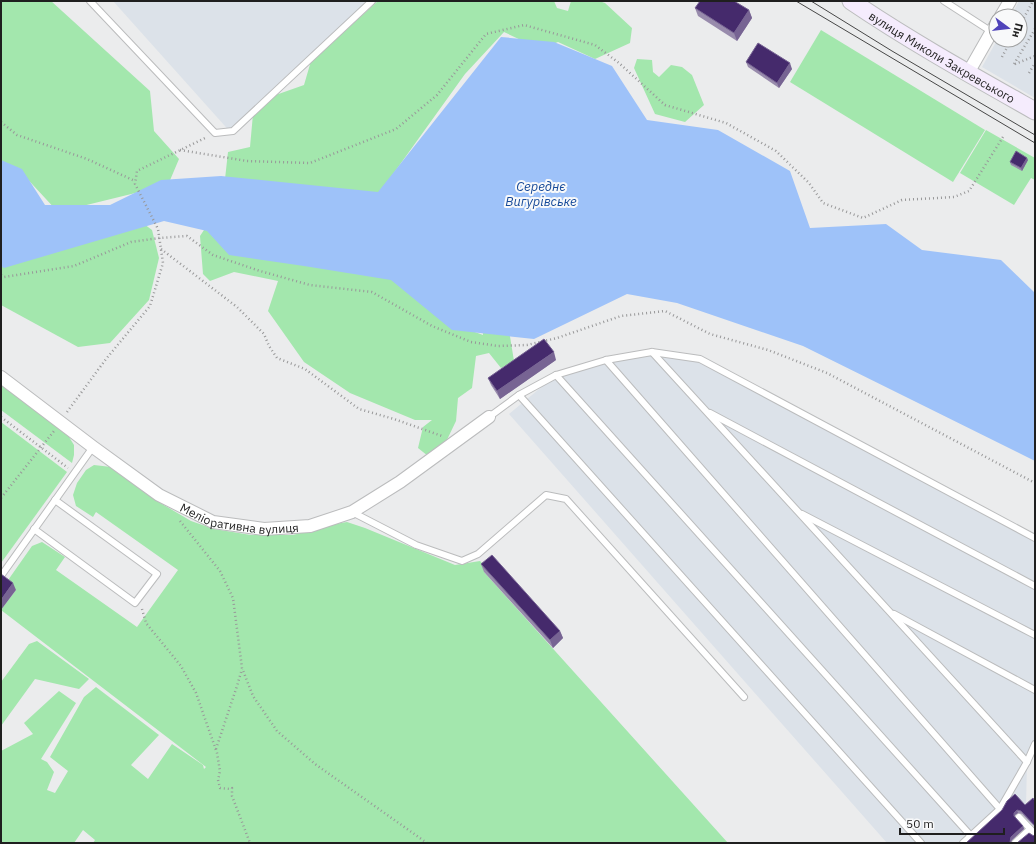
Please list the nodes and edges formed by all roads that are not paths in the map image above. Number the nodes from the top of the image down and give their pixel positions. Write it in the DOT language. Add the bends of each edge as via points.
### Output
graph roads {
  1 [pos="90,1"];
  2 [pos="372,1"];
  3 [pos="851,1"];
  4 [pos="944,1"];
  5 [pos="988,25"];
  6 [pos="988,39"];
  7 [pos="968,74"];
  8 [pos="1035,111"];
  9 [pos="652,352"];
  10 [pos="606,360"];
  11 [pos="556,375"];
  12 [pos="1,377"];
  13 [pos="519,395"];
  14 [pos="706,411"];
  15 [pos="489,417"];
  16 [pos="93,447"];
  17 [pos="55,500"];
  18 [pos="352,512"];
  19 [pos="798,512"];
  20 [pos="34,529"];
  21 [pos="1035,538"];
  22 [pos="1,576"];
  23 [pos="1035,586"];
  24 [pos="888,611"];
  25 [pos="1035,635"];
  26 [pos="1035,690"];
  27 [pos="744,697"];
  28 [pos="1035,744"];
  29 [pos="1027,762"];
  30 [pos="1000,809"];
  31 [pos="1019,817"];
  32 [pos="1033,832"];
  33 [pos="970,836"];
  34 [pos="921,843"];
  35 [pos="963,843"];
  36 [pos="1015,843"];
  1 -- 2 [label="lane" via="215,133 233,131"];
  3 -- 7 [label="street, вулиця Миколи Закревського"];
  4 -- 5 [label="lane"];
  6 -- 7 [label="street"];
  7 -- 8 [label="street, вулиця Миколи Закревського"];
  9 -- 10 [label="lane"];
  9 -- 14 [label="lane"];
  9 -- 21 [label="lane" via="700,359"];
  10 -- 11 [label="lane"];
  10 -- 30 [label="lane"];
  11 -- 13 [label="lane"];
  11 -- 33 [label="lane"];
  12 -- 16 [label="street, Меліоративна вулиця"];
  13 -- 15 [label="lane"];
  13 -- 34 [label="lane"];
  14 -- 19 [label="lane"];
  14 -- 23 [label="lane"];
  15 -- 18 [label="street, Меліоративна вулиця" via="400,482"];
  16 -- 17 [label="lane"];
  16 -- 18 [label="street, Меліоративна вулиця" via="159,495 213,522 264,529 310,526"];
  17 -- 20 [label="lane"];
  17 -- 20 [label="lane" via="157,574 135,603"];
  18 -- 27 [label="lane" via="416,545 462,561 478,554 546,496 566,498"];
  19 -- 24 [label="lane"];
  19 -- 25 [label="lane"];
  20 -- 22 [label="lane"];
  24 -- 26 [label="lane"];
  24 -- 29 [label="lane"];
  28 -- 29 [label="lane"];
  29 -- 30 [label="lane"];
  30 -- 33 [label="lane"];
  31 -- 32 [label="lane"];
  32 -- 36 [label="lane"];
  33 -- 35 [label="lane"];
}
